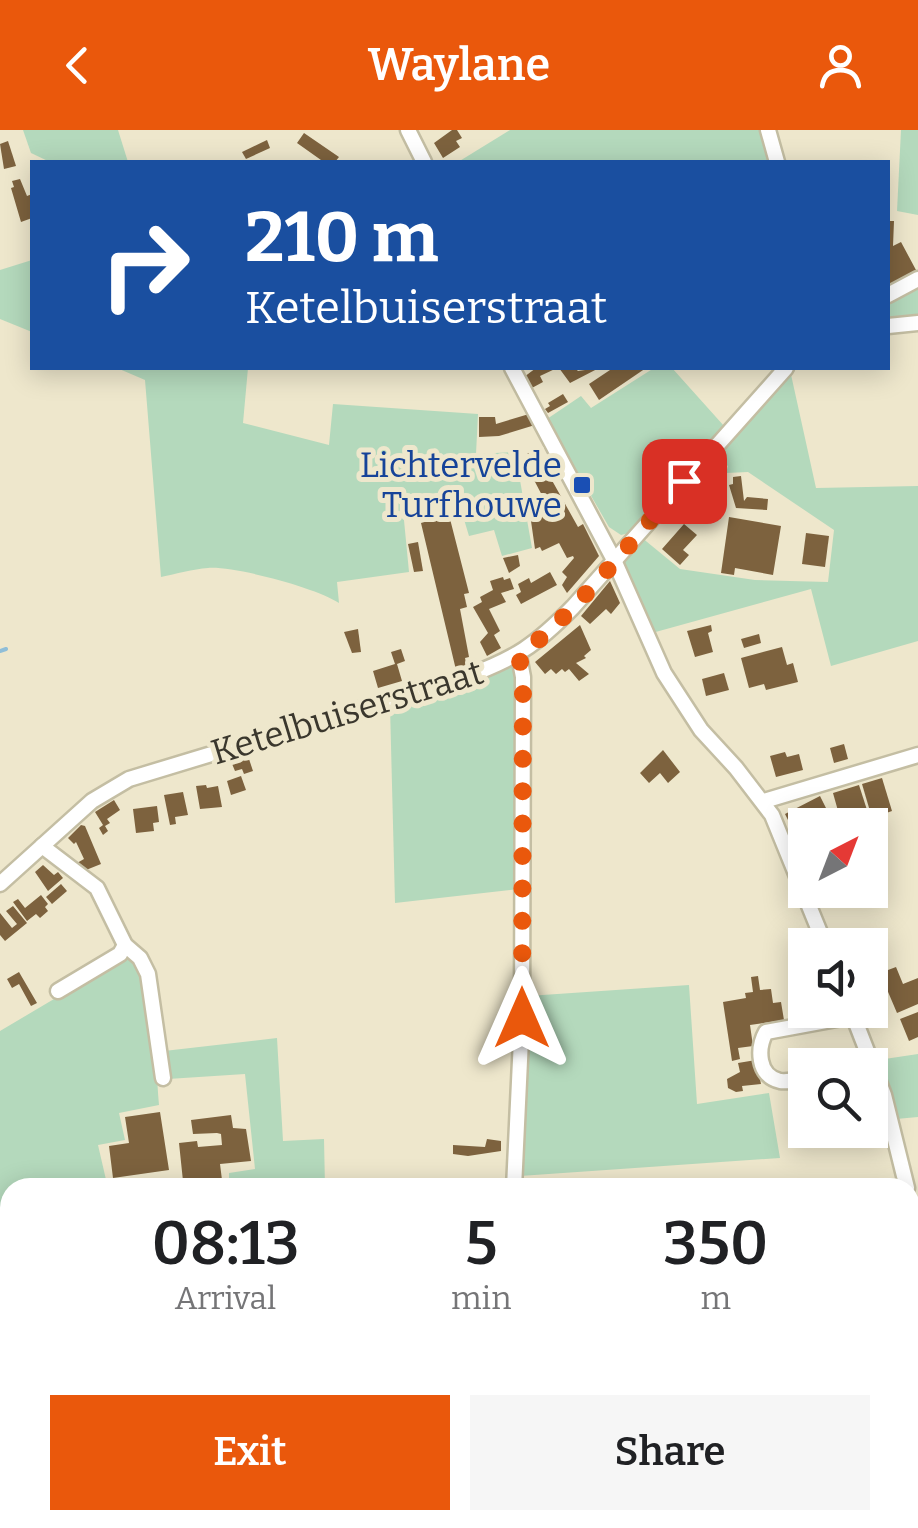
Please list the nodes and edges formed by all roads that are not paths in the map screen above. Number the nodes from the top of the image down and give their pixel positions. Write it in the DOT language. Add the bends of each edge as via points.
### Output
graph roads {
  1 [pos="408,130"];
  2 [pos="768,130"];
  3 [pos="423,160"];
  4 [pos="776,160"];
  5 [pos="918,279"];
  6 [pos="890,294"];
  7 [pos="918,323"];
  8 [pos="890,326"];
  9 [pos="513,370"];
  10 [pos="784,370"];
  11 [pos="614,560"];
  12 [pos="519,656"];
  13 [pos="918,755"];
  14 [pos="764,801"];
  15 [pos="42,846"];
  16 [pos="0,884"];
  17 [pos="817,928"];
  18 [pos="125,945"];
  19 [pos="58,991"];
  20 [pos="788,1027"];
  21 [pos="162,1078"];
  22 [pos="788,1080"];
  23 [pos="888,1115"];
  24 [pos="514,1178"];
  25 [pos="904,1178"];
  1 -- 3 [label="street"];
  2 -- 4 [label="street"];
  5 -- 6 [label="street"];
  7 -- 8 [label="street"];
  9 -- 11 [label="street"];
  10 -- 11 [label="street, Ketelbuiserstraat"];
  11 -- 12 [label="street, Ketelbuiserstraat"];
  11 -- 14 [label="street" via="677,694"];
  12 -- 15 [label="street, Ketelbuiserstraat" via="130,779 92,801"];
  12 -- 24 [label="street" via="522,1018"];
  13 -- 14 [label="street"];
  14 -- 17 [label="street"];
  15 -- 16 [label="street, Ketelbuiserstraat"];
  15 -- 18 [label="street" via="96,888"];
  18 -- 19 [label="street"];
  18 -- 21 [label="street" via="148,974"];
  20 -- 22 [label="street" via="766,1032 759,1049 770,1076"];
  23 -- 25 [label="street"];
}
